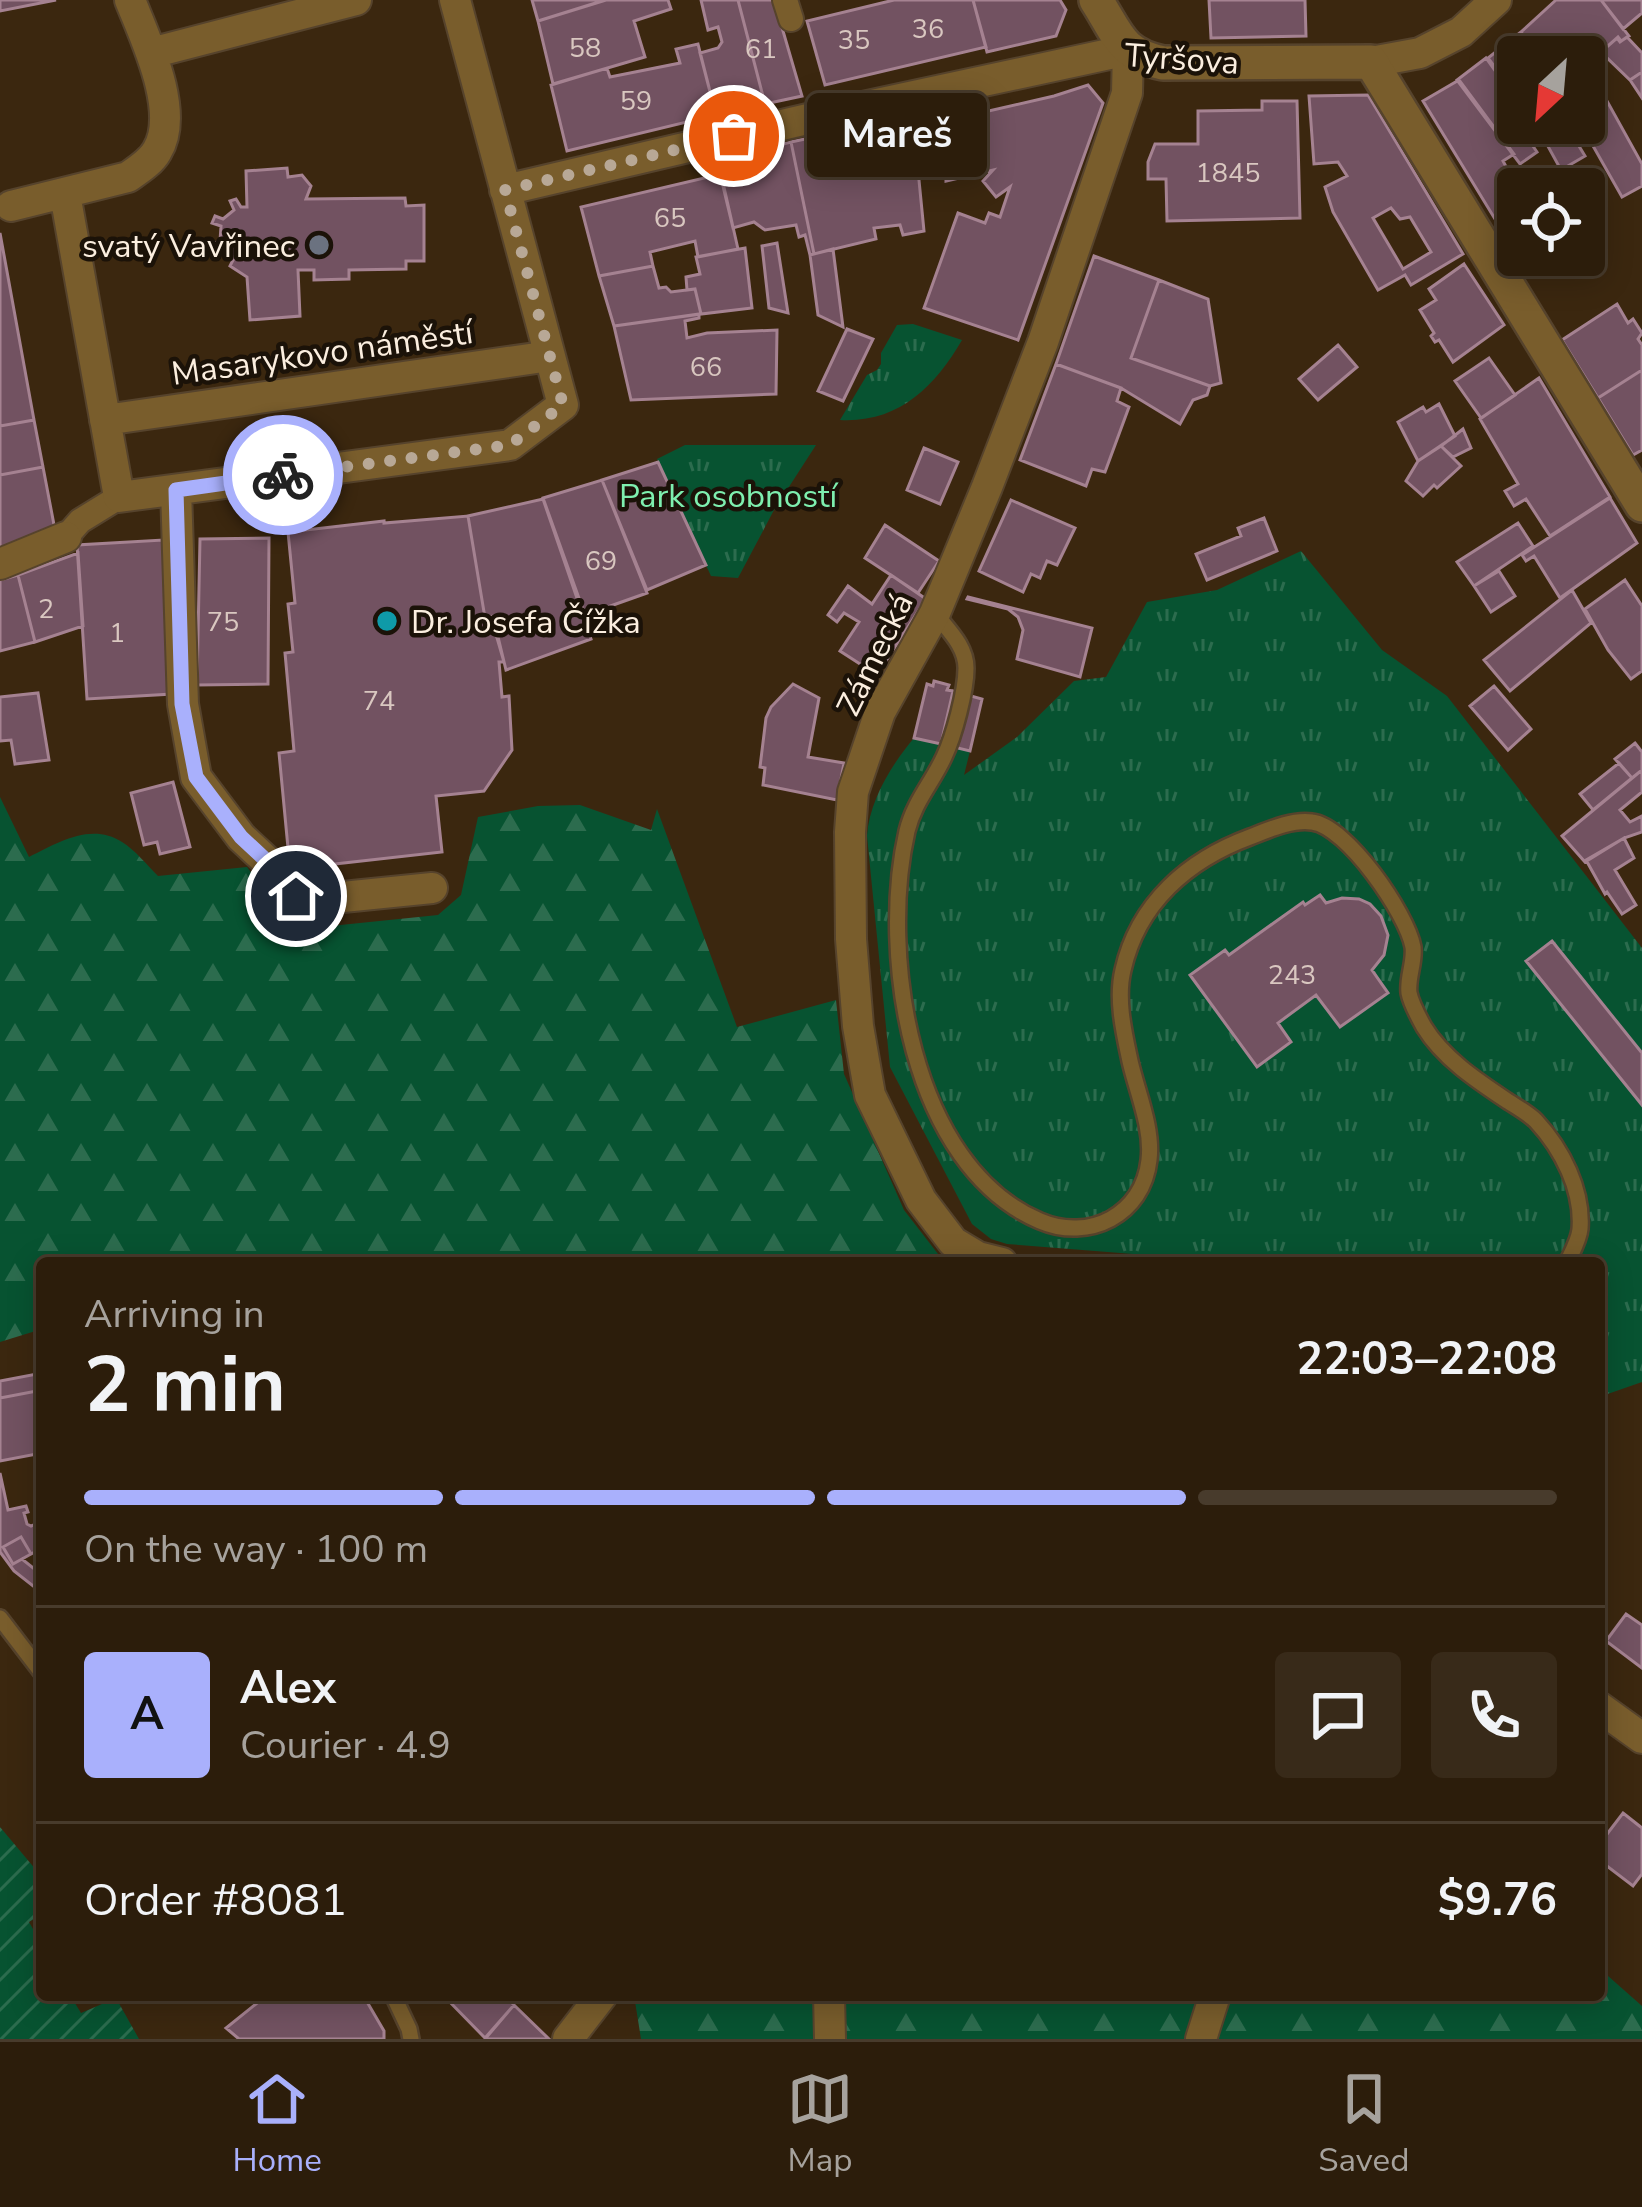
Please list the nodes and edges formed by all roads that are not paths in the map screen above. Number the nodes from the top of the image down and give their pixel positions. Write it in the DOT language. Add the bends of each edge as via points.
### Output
graph roads {
  1 [pos="130,0"];
  2 [pos="356,0"];
  3 [pos="455,0"];
  4 [pos="1096,0"];
  5 [pos="1496,0"];
  6 [pos="1128,50"];
  7 [pos="151,53"];
  8 [pos="1371,62"];
  9 [pos="505,190"];
  10 [pos="65,194"];
  11 [pos="5,206"];
  12 [pos="550,356"];
  13 [pos="105,420"];
  14 [pos="176,490"];
  15 [pos="119,497"];
  16 [pos="1642,505"];
  17 [pos="66,537"];
  18 [pos="0,564"];
  19 [pos="935,614"];
  20 [pos="432,888"];
  21 [pos="981,1257"];
  22 [pos="1570,1257"];
  23 [pos="0,1618"];
  24 [pos="36,1665"];
  25 [pos="1605,1711"];
  26 [pos="1642,1738"];
  27 [pos="396,2001"];
  28 [pos="597,2001"];
  29 [pos="829,2001"];
  30 [pos="1213,2001"];
  31 [pos="411,2039"];
  32 [pos="568,2039"];
  33 [pos="830,2039"];
  34 [pos="1201,2039"];
  1 -- 7 [label="street"];
  2 -- 7 [label="street"];
  3 -- 9 [label="street"];
  4 -- 6 [label="street"];
  5 -- 8 [label="street, Tyršova" via="1461,32 1420,52"];
  6 -- 8 [label="street, Tyršova" via="1163,63"];
  6 -- 9 [label="street, Tyršova"];
  6 -- 19 [label="street, Zámecká" via="1127,93 1043,342"];
  7 -- 10 [label="street" via="166,112 158,151 128,177"];
  8 -- 16 [label="street"];
  9 -- 12 [label="street"];
  10 -- 11 [label="street"];
  10 -- 13 [label="street"];
  12 -- 13 [label="street, Masarykovo náměstí"];
  12 -- 14 [label="street" via="563,405 510,445"];
  13 -- 15 [label="street"];
  14 -- 15 [label="street"];
  14 -- 20 [label="street" via="182,704 196,777 296,896"];
  15 -- 17 [label="street"];
  17 -- 18 [label="street"];
  19 -- 21 [label="street, Zámecká" via="880,712 854,792 851,939 870,1095 920,1200 953,1242"];
  19 -- 22 [label="lane" via="966,664 946,755 908,829 897,892 902,994 913,1055 936,1112 997,1195 1036,1220 1071,1228 1095,1228 1137,1196 1149,1140 1121,1015 1122,973 1138,927 1161,892 1211,854 1277,826 1312,822 1350,847 1397,911 1413,947 1409,993 1424,1027 1448,1057 1534,1119 1570,1172 1580,1207"];
  23 -- 24 [label="lane"];
  25 -- 26 [label="street"];
  27 -- 31 [label="lane"];
  28 -- 32 [label="street"];
  29 -- 33 [label="street"];
  30 -- 34 [label="street"];
}
